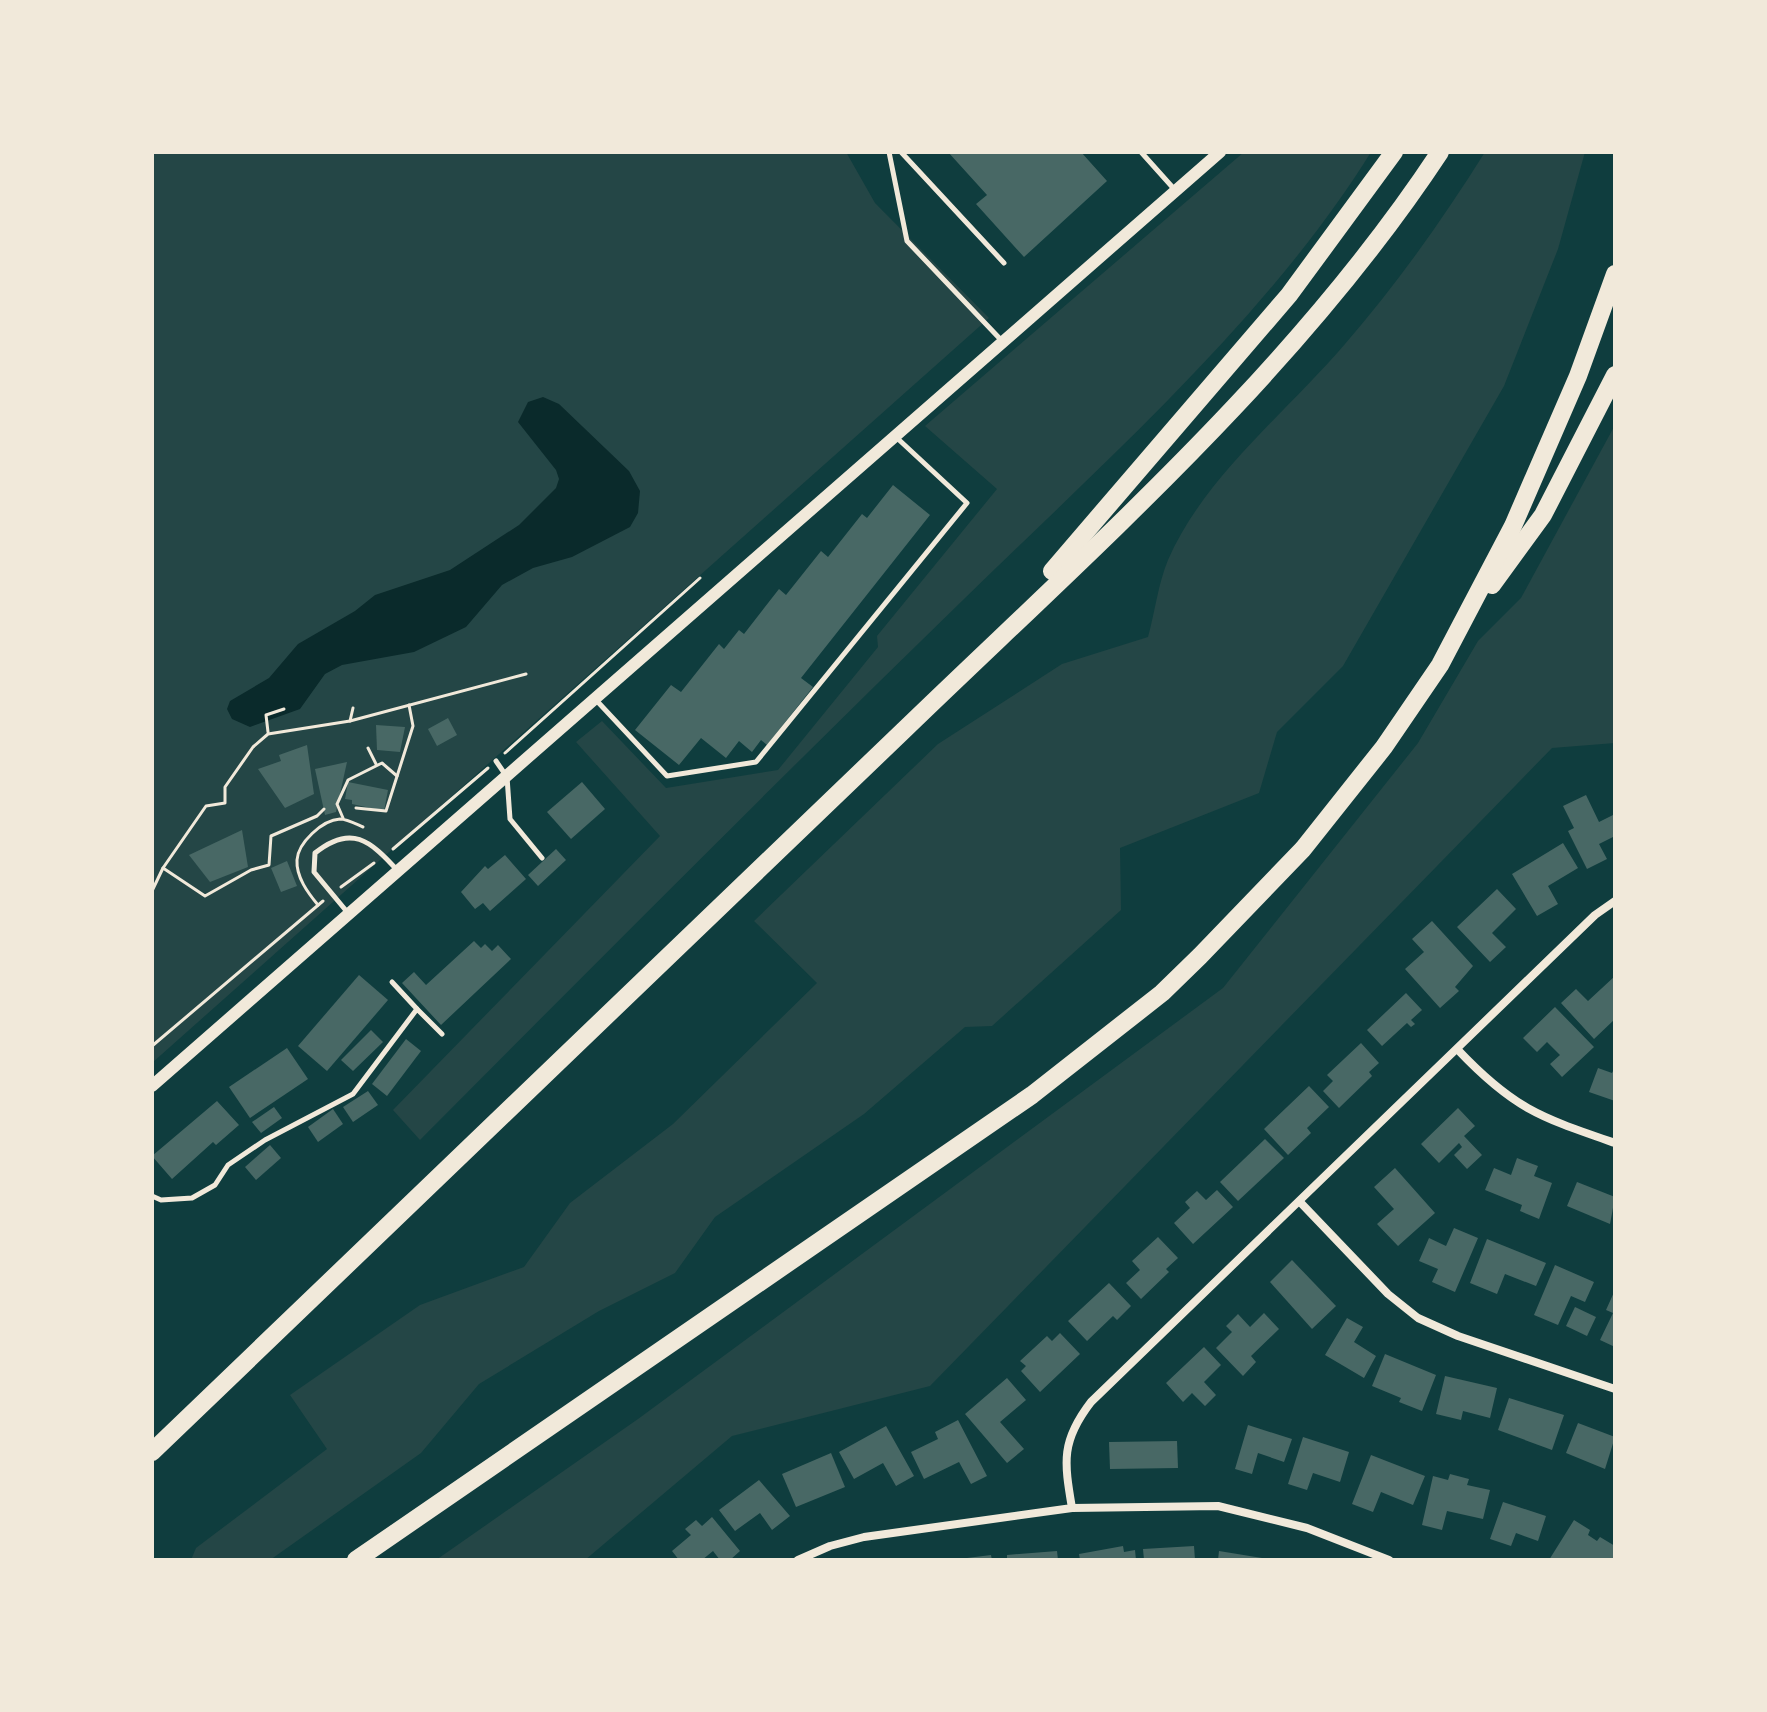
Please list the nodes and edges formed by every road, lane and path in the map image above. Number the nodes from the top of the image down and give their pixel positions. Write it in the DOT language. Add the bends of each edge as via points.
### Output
graph roads {
  1 [pos="889,152"];
  2 [pos="901,152"];
  3 [pos="1141,152"];
  4 [pos="1220,152"];
  5 [pos="1394,152"];
  6 [pos="1440,152"];
  7 [pos="1176,191"];
  8 [pos="1004,263"];
  9 [pos="1615,274"];
  10 [pos="1003,343"];
  11 [pos="1615,375"];
  12 [pos="896,438"];
  13 [pos="700,578"];
  14 [pos="1460,630"];
  15 [pos="975,661"];
  16 [pos="526,674"];
  17 [pos="596,700"];
  18 [pos="409,705"];
  19 [pos="353,708"];
  20 [pos="284,709"];
  21 [pos="350,721"];
  22 [pos="268,734"];
  23 [pos="368,748"];
  24 [pos="496,761"];
  25 [pos="376,764"];
  26 [pos="398,777"];
  27 [pos="507,777"];
  28 [pos="356,808"];
  29 [pos="324,809"];
  30 [pos="317,816"];
  31 [pos="343,818"];
  32 [pos="324,825"];
  33 [pos="542,858"];
  34 [pos="163,868"];
  35 [pos="398,872"];
  36 [pos="152,891"];
  37 [pos="1615,901"];
  38 [pos="349,913"];
  39 [pos="392,982"];
  40 [pos="417,1009"];
  41 [pos="442,1034"];
  42 [pos="1458,1050"];
  43 [pos="152,1086"];
  44 [pos="1615,1143"];
  45 [pos="152,1196"];
  46 [pos="1300,1202"];
  47 [pos="1615,1389"];
  48 [pos="152,1452"];
  49 [pos="1072,1508"];
  50 [pos="356,1560"];
  51 [pos="798,1560"];
  52 [pos="1389,1560"];
  1 -- 10 [label="lane" via="907,241"];
  2 -- 8 [label="lane"];
  3 -- 7 [label="lane"];
  4 -- 7 [label="street"];
  5 -- 15 [label="highway" via="1289,295"];
  6 -- 15 [label="highway" via="1335,295 1234,406"];
  7 -- 10 [label="street"];
  9 -- 14 [label="highway" via="1513,526"];
  10 -- 12 [label="street"];
  11 -- 14 [label="highway" via="1543,515"];
  12 -- 17 [label="street"];
  12 -- 17 [label="lane" via="967,503 756,762 667,776"];
  13 -- 24 [label="path"];
  14 -- 50 [label="highway" via="1384,747 1303,849 1162,993 1032,1095"];
  15 -- 48 [label="highway"];
  16 -- 18 [label="path"];
  17 -- 27 [label="street"];
  18 -- 21 [label="path"];
  18 -- 26 [label="path" via="413,726"];
  19 -- 21 [label="path"];
  20 -- 22 [label="path" via="266,715"];
  21 -- 22 [label="path"];
  22 -- 34 [label="path" via="225,787 225,803 206,806"];
  23 -- 25 [label="path"];
  24 -- 27 [label="lane"];
  25 -- 26 [label="path"];
  25 -- 31 [label="path" via="348,780 337,804"];
  26 -- 28 [label="path" via="384,813"];
  27 -- 33 [label="lane" via="510,819"];
  27 -- 35 [label="street"];
  29 -- 30 [label="path"];
  30 -- 32 [label="path"];
  30 -- 34 [label="path" via="271,836 269,865 205,896"];
  34 -- 36 [label="path"];
  35 -- 38 [label="street"];
  35 -- 38 [label="lane" via="384,855 349,836 335,838 315,853 314,872"];
  37 -- 42 [label="street"];
  38 -- 43 [label="street"];
  39 -- 40 [label="lane"];
  40 -- 41 [label="lane"];
  40 -- 45 [label="lane" via="353,1094 265,1140 228,1165 215,1185 192,1198"];
  42 -- 44 [label="street" via="1489,1083 1538,1117"];
  42 -- 46 [label="street"];
  46 -- 47 [label="street" via="1418,1318"];
  46 -- 49 [label="street" via="1091,1402 1069,1436 1065,1457"];
  49 -- 51 [label="street" via="864,1537"];
  49 -- 52 [label="street" via="1218,1506 1307,1528"];
}
